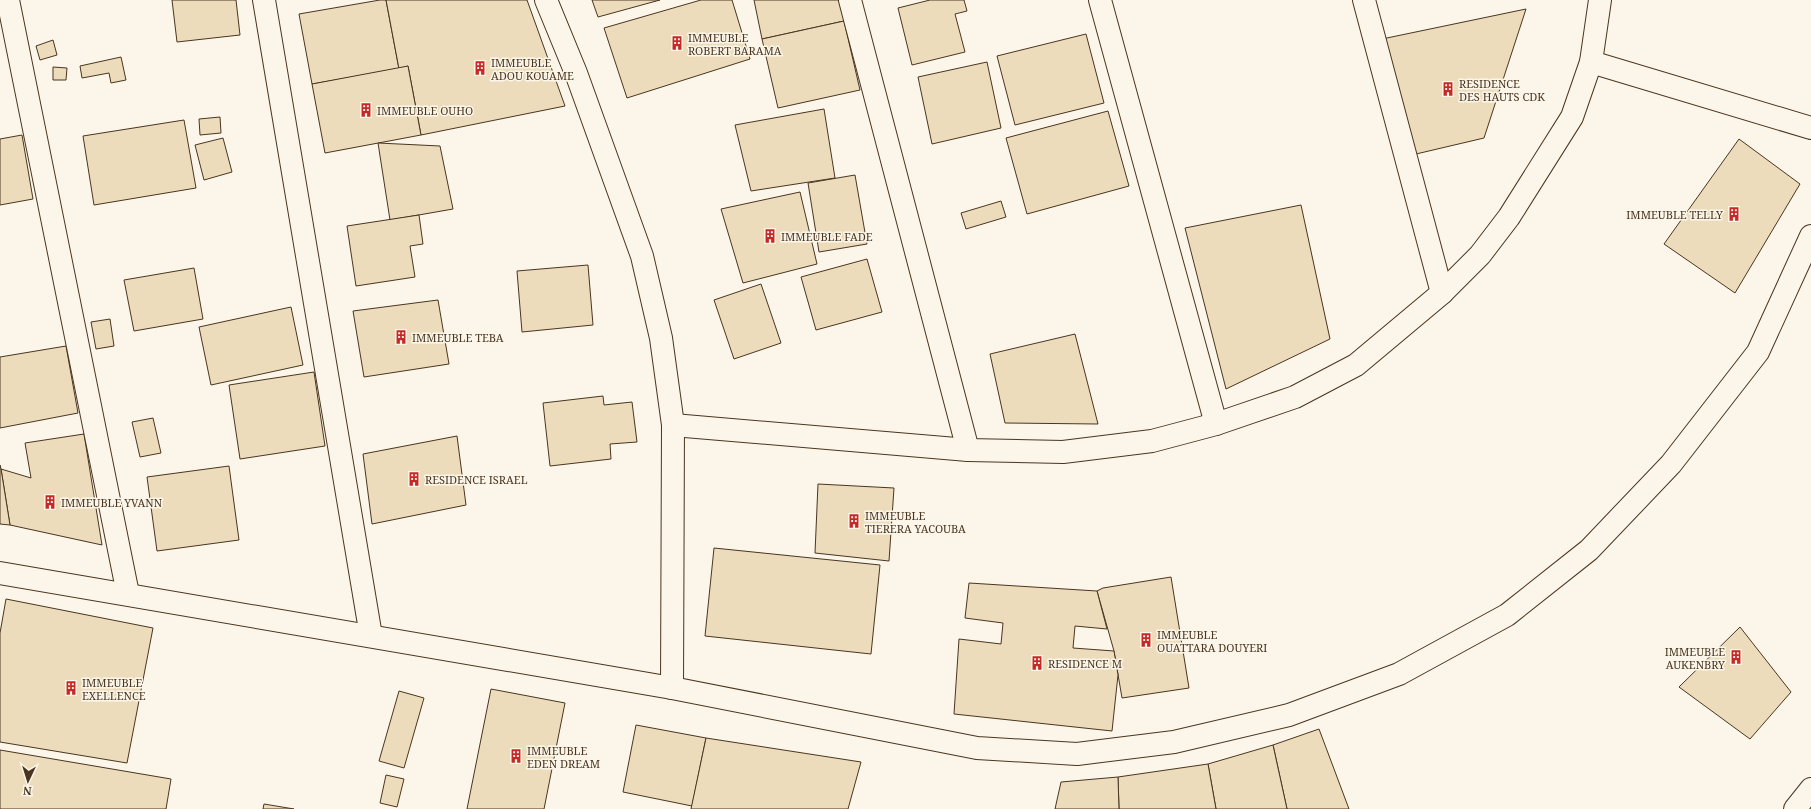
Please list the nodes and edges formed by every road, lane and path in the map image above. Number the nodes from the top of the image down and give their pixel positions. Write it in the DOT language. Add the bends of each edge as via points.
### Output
graph roads {
  1 [pos="8,0"];
  2 [pos="264,0"];
  3 [pos="546,0"];
  4 [pos="850,0"];
  5 [pos="1100,0"];
  6 [pos="1364,0"];
  7 [pos="1600,0"];
  8 [pos="1591,62"];
  9 [pos="1811,128"];
  10 [pos="1811,236"];
  11 [pos="1442,293"];
  12 [pos="1216,424"];
  13 [pos="673,426"];
  14 [pos="968,450"];
  15 [pos="0,573"];
  16 [pos="128,594"];
  17 [pos="372,636"];
  18 [pos="672,688"];
  19 [pos="1811,789"];
  20 [pos="1795,809"];
  1 -- 16 [label="street"];
  2 -- 17 [label="street"];
  3 -- 13 [label="street" via="576,73 642,256 661,338"];
  4 -- 14 [label="street"];
  5 -- 12 [label="street"];
  6 -- 11 [label="street"];
  7 -- 8 [label="street"];
  8 -- 9 [label="street"];
  8 -- 11 [label="street" via="1572,117 1513,211 1480,255"];
  10 -- 18 [label="street" via="1758,352 1671,464 1589,550 1507,615 1399,674 1289,715 1174,742 1077,754 977,748"];
  11 -- 12 [label="street" via="1356,365 1295,397"];
  12 -- 14 [label="street" via="1152,441 1063,452"];
  13 -- 14 [label="street"];
  13 -- 18 [label="street"];
  15 -- 16 [label="street"];
  16 -- 17 [label="street"];
  17 -- 18 [label="street"];
  19 -- 20 [label="street"];
}
